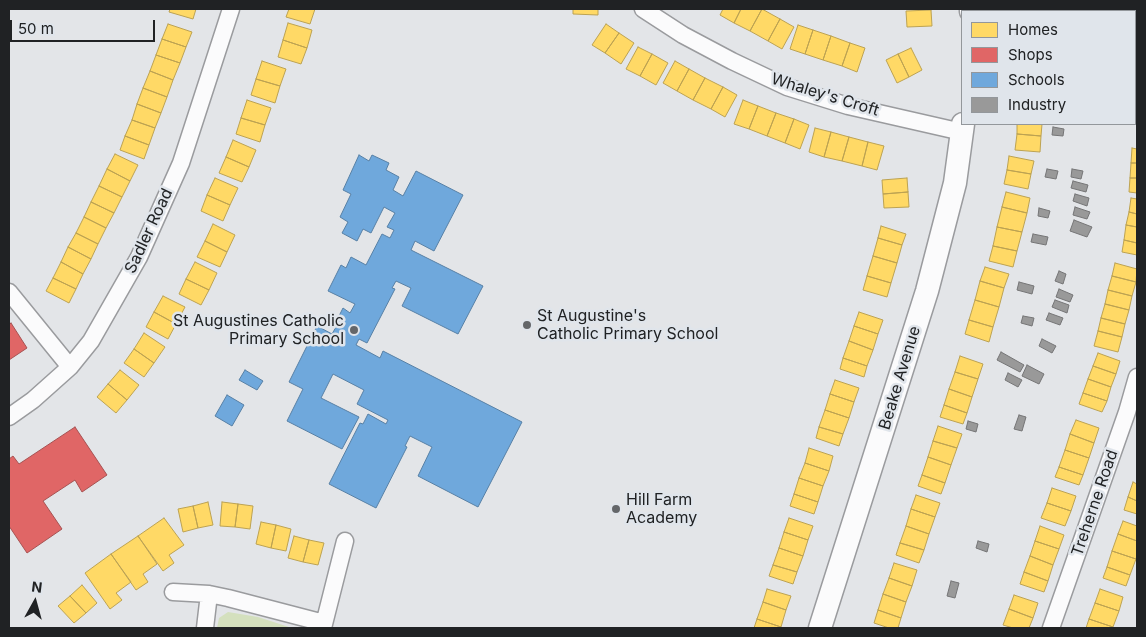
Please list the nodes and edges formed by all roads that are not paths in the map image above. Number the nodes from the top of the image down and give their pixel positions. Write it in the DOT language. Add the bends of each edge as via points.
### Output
graph roads {
  1 [pos="231,9"];
  2 [pos="643,9"];
  3 [pos="963,128"];
  4 [pos="9,292"];
  5 [pos="70,367"];
  6 [pos="1137,377"];
  7 [pos="9,416"];
  8 [pos="345,541"];
  9 [pos="174,592"];
  10 [pos="209,594"];
  11 [pos="323,626"];
  12 [pos="205,628"];
  13 [pos="820,628"];
  14 [pos="1051,628"];
  1 -- 5 [label="street, Sadler Road" via="181,164 139,257 92,340"];
  2 -- 3 [label="street, Whaley's Croft" via="724,57 787,87 848,106"];
  3 -- 13 [label="street, Beake Avenue" via="955,183 927,291"];
  4 -- 5 [label="street"];
  5 -- 7 [label="street, Sadler Road" via="33,400"];
  6 -- 14 [label="street, Treherne Road"];
  8 -- 11 [label="street"];
  9 -- 10 [label="street"];
  10 -- 11 [label="street"];
  10 -- 12 [label="street"];
}
